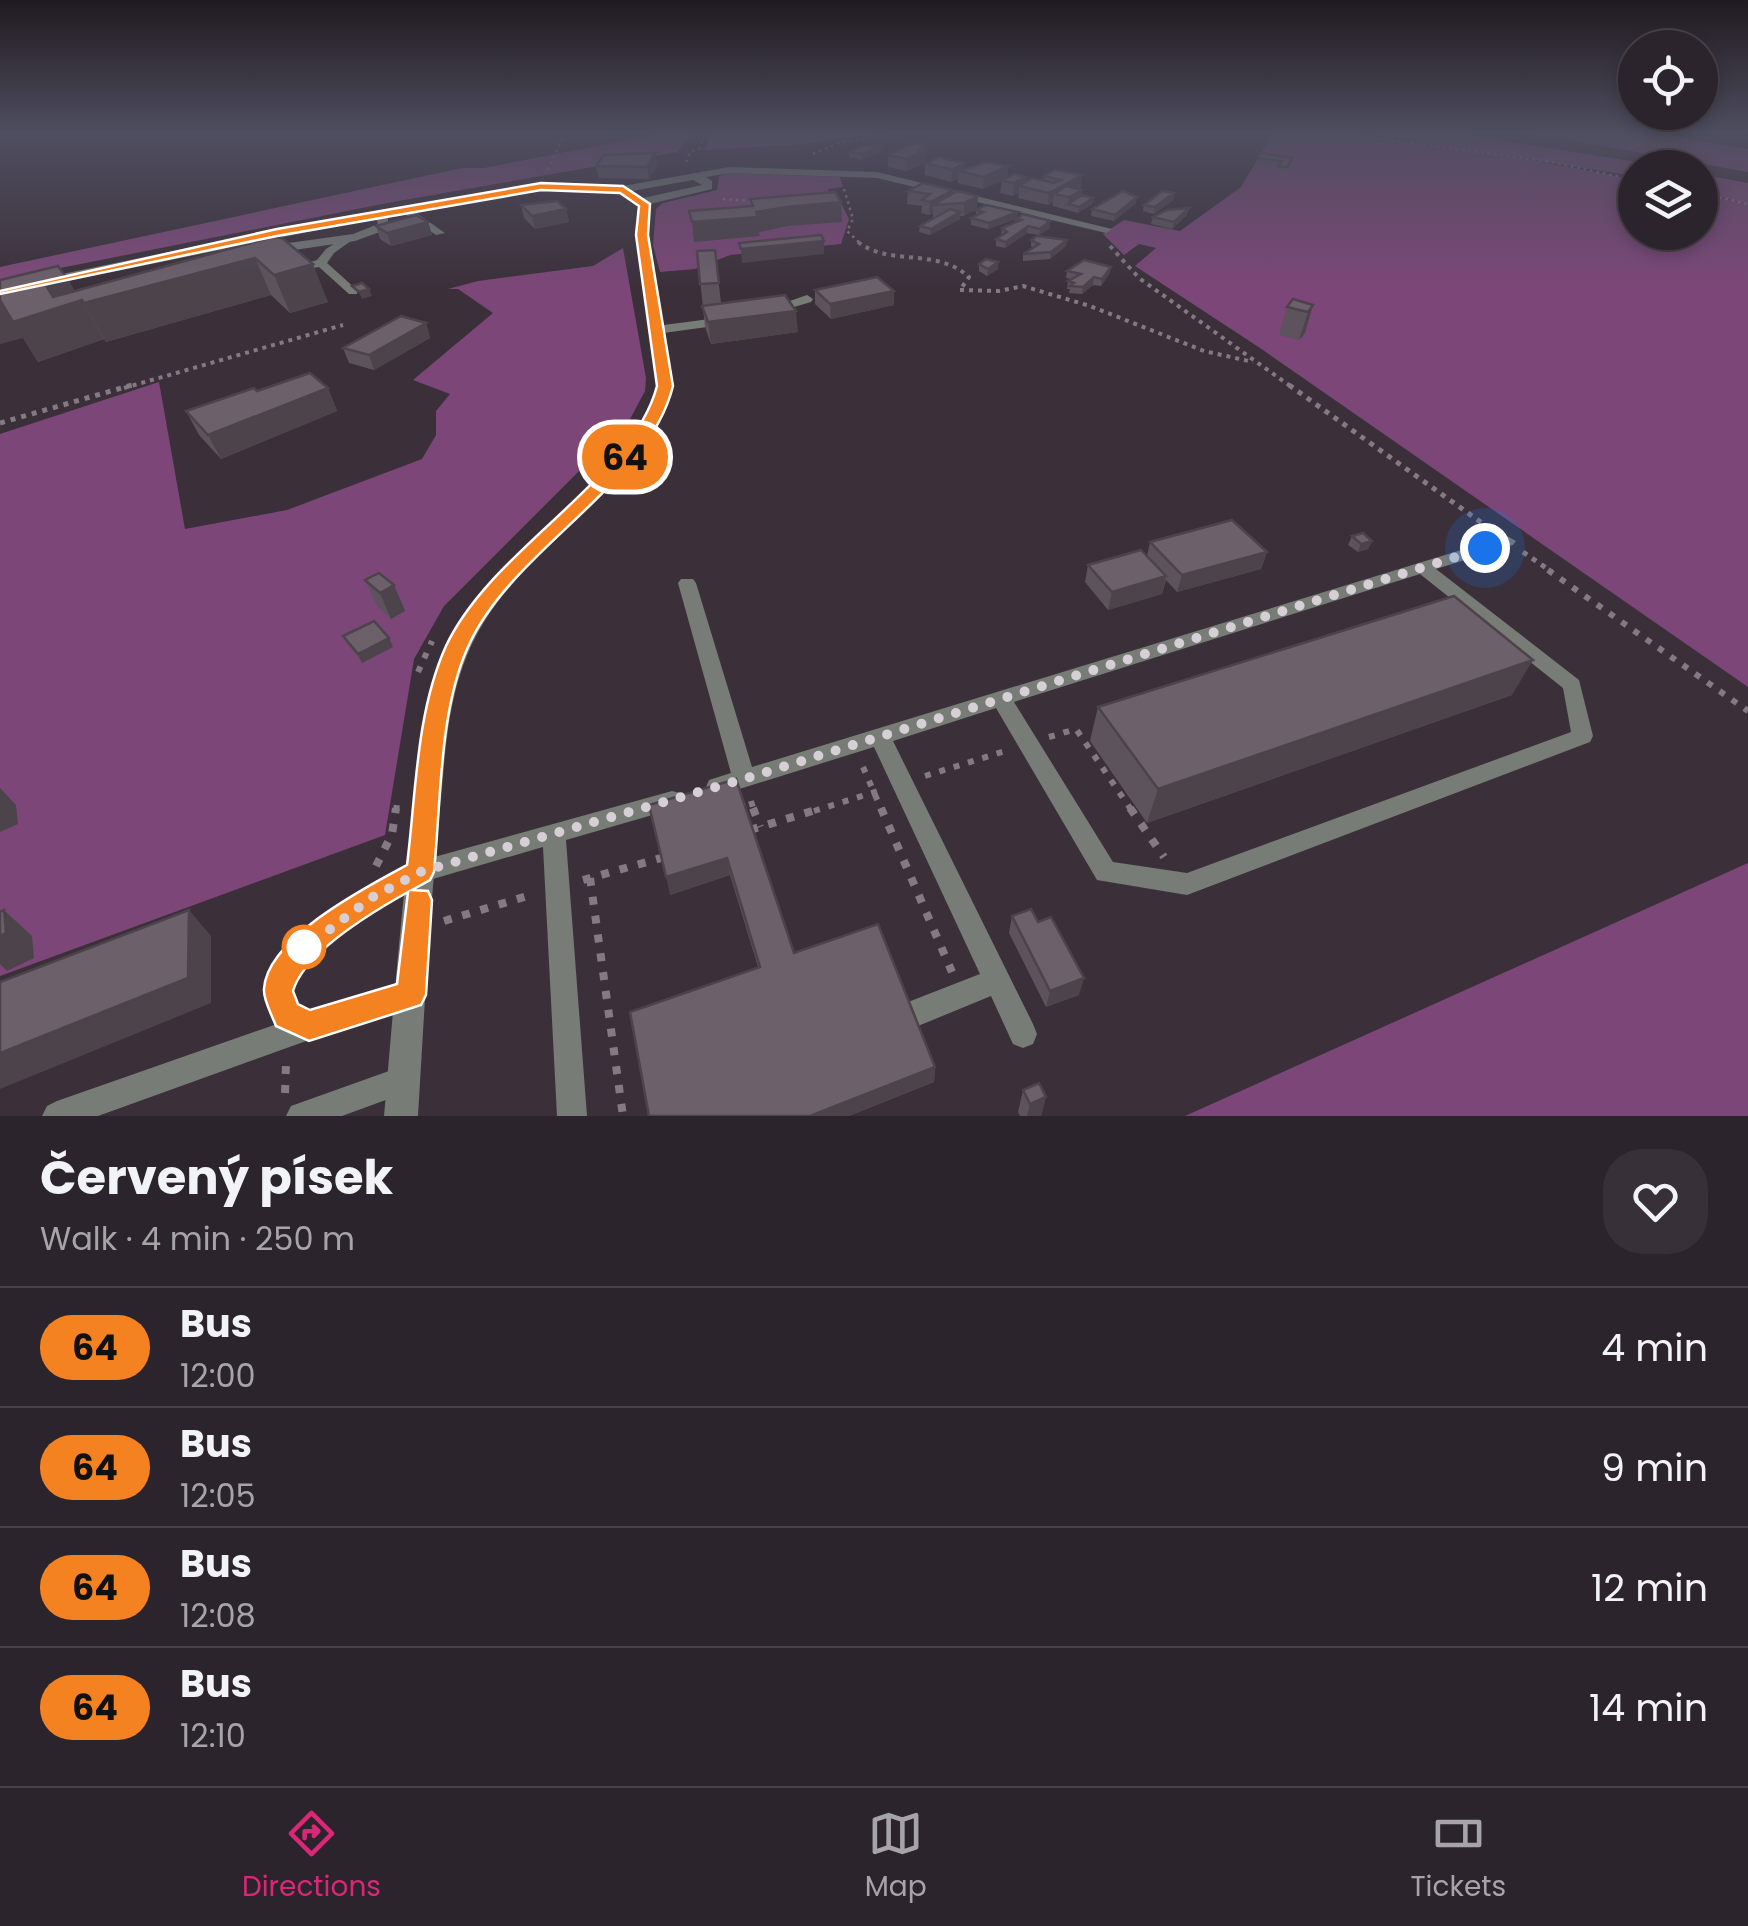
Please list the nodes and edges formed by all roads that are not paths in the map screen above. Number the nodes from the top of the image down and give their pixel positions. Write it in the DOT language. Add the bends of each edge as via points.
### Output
graph roads {
  1 [pos="533,184"];
  2 [pos="564,184"];
  3 [pos="653,184"];
  4 [pos="707,184"];
  5 [pos="921,184"];
  6 [pos="623,190"];
  7 [pos="642,202"];
  8 [pos="404,210"];
  9 [pos="381,214"];
  10 [pos="1106,229"];
  11 [pos="440,234"];
  12 [pos="350,238"];
  13 [pos="322,263"];
  14 [pos="272,274"];
  15 [pos="0,290"];
  16 [pos="353,292"];
  17 [pos="68,293"];
  18 [pos="807,299"];
  19 [pos="656,330"];
  20 [pos="1507,541"];
  21 [pos="1423,568"];
  22 [pos="687,583"];
  23 [pos="1001,699"];
  24 [pos="880,737"];
  25 [pos="744,779"];
  26 [pos="554,836"];
  27 [pos="420,872"];
  28 [pos="997,980"];
  29 [pos="411,995"];
  30 [pos="918,1012"];
  31 [pos="309,1026"];
  32 [pos="1023,1034"];
  33 [pos="403,1080"];
  34 [pos="292,1110"];
  35 [pos="57,1116"];
  36 [pos="400,1116"];
  37 [pos="572,1116"];
  1 -- 8 [label="street"];
  2 -- 6 [label="street"];
  3 -- 6 [label="street"];
  4 -- 7 [label="street"];
  5 -- 10 [label="street"];
  6 -- 7 [label="street"];
  7 -- 19 [label="street"];
  8 -- 9 [label="street"];
  8 -- 11 [label="lane"];
  9 -- 12 [label="street" via="380,229"];
  9 -- 15 [label="street"];
  12 -- 13 [label="lane"];
  12 -- 17 [label="street"];
  13 -- 14 [label="lane"];
  13 -- 16 [label="lane"];
  18 -- 19 [label="lane" via="748,317"];
  19 -- 27 [label="street" via="665,386 654,419 625,458 507,574 457,646 440,697"];
  20 -- 21 [label="lane"];
  21 -- 23 [label="lane"];
  21 -- 23 [label="lane" via="1572,685 1582,736 1182,883 1106,872"];
  22 -- 25 [label="lane"];
  23 -- 24 [label="lane"];
  24 -- 25 [label="lane"];
  24 -- 28 [label="lane"];
  25 -- 26 [label="lane"];
  26 -- 27 [label="lane"];
  26 -- 37 [label="lane"];
  27 -- 29 [label="street"];
  27 -- 31 [label="lane" via="315,938 284,971 279,1002 287,1015"];
  28 -- 30 [label="lane"];
  28 -- 32 [label="lane"];
  29 -- 31 [label="lane"];
  29 -- 33 [label="street"];
  31 -- 35 [label="lane"];
  33 -- 34 [label="lane"];
  33 -- 36 [label="street"];
}
